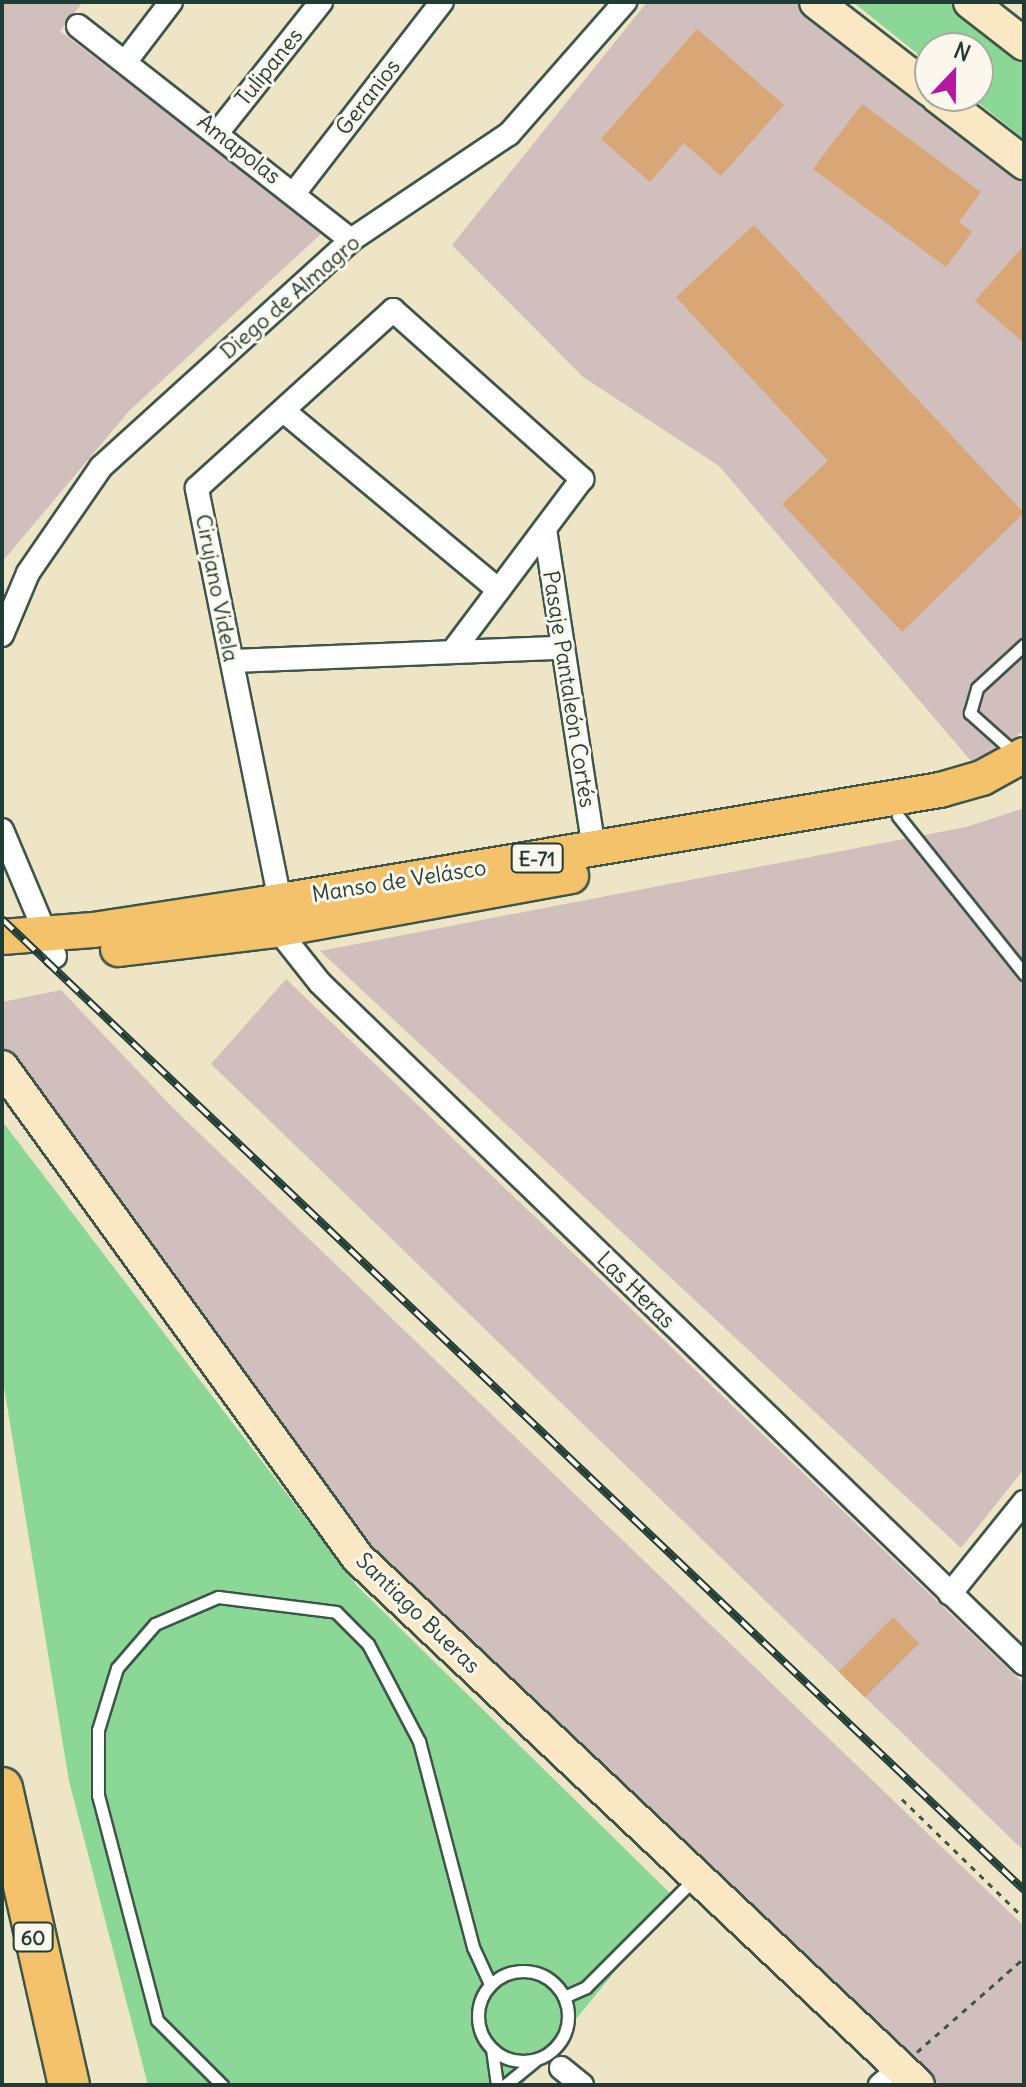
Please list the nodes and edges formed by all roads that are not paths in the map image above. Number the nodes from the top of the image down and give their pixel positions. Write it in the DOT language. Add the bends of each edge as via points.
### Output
graph roads {
  1 [pos="171,2"];
  2 [pos="321,2"];
  3 [pos="442,2"];
  4 [pos="625,2"];
  5 [pos="816,2"];
  6 [pos="970,2"];
  7 [pos="78,26"];
  8 [pos="1024,44"];
  9 [pos="126,61"];
  10 [pos="914,78"];
  11 [pos="958,112"];
  12 [pos="218,132"];
  13 [pos="1024,163"];
  14 [pos="295,192"];
  15 [pos="351,240"];
  16 [pos="393,310"];
  17 [pos="285,412"];
  18 [pos="545,529"];
  19 [pos="499,590"];
  20 [pos="2,635"];
  21 [pos="1024,645"];
  22 [pos="562,648"];
  23 [pos="452,652"];
  24 [pos="232,661"];
  25 [pos="1023,764"];
  26 [pos="898,816"];
  27 [pos="2,830"];
  28 [pos="594,849"];
  29 [pos="272,912"];
  30 [pos="2,937"];
  31 [pos="48,945"];
  32 [pos="2,959"];
  33 [pos="1024,974"];
  34 [pos="2,1067"];
  35 [pos="1024,1502"];
  36 [pos="950,1594"];
  37 [pos="1024,1664"];
  38 [pos="2,1788"];
  39 [pos="697,1877"];
  40 [pos="2,1916"];
  41 [pos="490,1984"];
  42 [pos="564,1997"];
  43 [pos="492,2049"];
  44 [pos="539,2058"];
  45 [pos="561,2068"];
  46 [pos="899,2079"];
  47 [pos="44,2085"];
  48 [pos="69,2085"];
  49 [pos="222,2085"];
  50 [pos="497,2085"];
  51 [pos="505,2085"];
  52 [pos="582,2085"];
  1 -- 9 [label="street"];
  2 -- 12 [label="street, Tulipanes"];
  3 -- 14 [label="street, Geranios"];
  4 -- 15 [label="street, Diego de Almagro" via="509,134"];
  5 -- 10 [label="street"];
  6 -- 8 [label="street"];
  7 -- 9 [label="street, Amapolas"];
  9 -- 12 [label="street, Amapolas"];
  11 -- 13 [label="street"];
  12 -- 14 [label="street, Amapolas"];
  14 -- 15 [label="street, Amapolas"];
  15 -- 20 [label="street, Diego de Almagro" via="101,467 28,573"];
  16 -- 17 [label="street, Cirujano Videla"];
  16 -- 18 [label="street, Pasaje Pantaleón Cortés" via="582,479"];
  17 -- 19 [label="street"];
  17 -- 24 [label="street, Cirujano Videla" via="197,488"];
  18 -- 19 [label="street, Pasaje Pantaleón Cortés"];
  18 -- 22 [label="street, Pasaje Pantaleón Cortés"];
  19 -- 23 [label="street, Pasaje Pantaleón Cortés"];
  21 -- 25 [label="lane" via="977,688 970,713"];
  22 -- 23 [label="street"];
  22 -- 28 [label="street, Pasaje Pantaleón Cortés"];
  23 -- 24 [label="street"];
  24 -- 29 [label="street, Cirujano Videla"];
  25 -- 26 [label="main road, Manso de Velásco / E-71" via="978,800"];
  25 -- 28 [label="main road, Manso de Velásco / E-71" via="940,790"];
  26 -- 29 [label="main road, Manso de Velásco / E-71"];
  26 -- 33 [label="lane"];
  27 -- 31 [label="street"];
  28 -- 29 [label="main road, Manso de Velásco / E-71"];
  29 -- 31 [label="main road, Manso de Velásco / E-71"];
  29 -- 36 [label="street, Las Heras" via="320,983"];
  30 -- 31 [label="main road, Manso de Velásco / E-71"];
  31 -- 32 [label="main road, Manso de Velásco / E-71"];
  34 -- 39 [label="street, Santiago Bueras" via="358,1558"];
  35 -- 36 [label="street"];
  36 -- 37 [label="street, Las Heras"];
  38 -- 48 [label="highway, 60"];
  39 -- 42 [label="lane" via="586,1987"];
  39 -- 46 [label="street, Santiago Bueras"];
  40 -- 47 [label="highway, 60"];
  41 -- 42 [label="lane" via="512,1972 537,1973"];
  41 -- 43 [label="lane" via="482,1996 478,2024"];
  41 -- 49 [label="lane" via="473,1947 419,1741 368,1644 336,1612 218,1597 155,1624 117,1668 98,1730 98,1795 157,2020"];
  42 -- 44 [label="lane" via="565,2033"];
  43 -- 44 [label="lane" via="514,2060"];
  43 -- 50 [label="lane"];
  44 -- 51 [label="lane"];
  45 -- 52 [label="street"];
}
